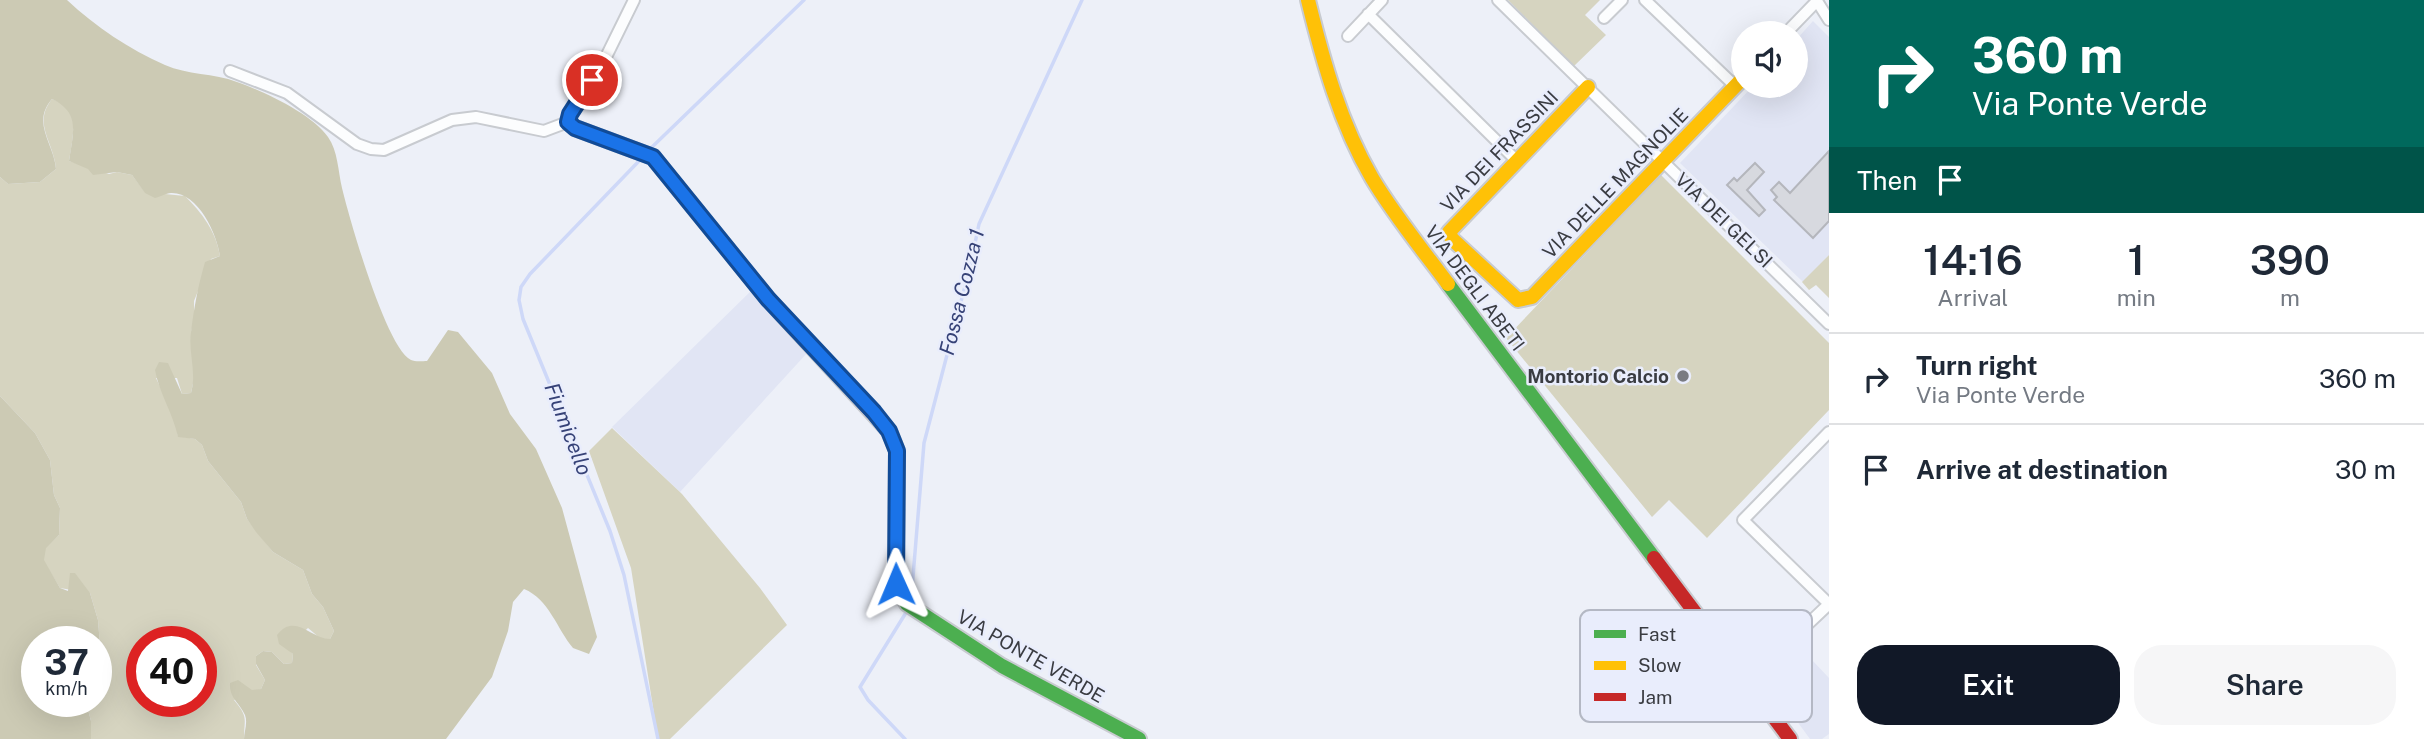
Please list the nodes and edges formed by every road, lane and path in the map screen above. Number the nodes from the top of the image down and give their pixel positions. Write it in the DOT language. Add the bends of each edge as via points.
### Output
graph roads {
  1 [pos="634,0"];
  2 [pos="1308,0"];
  3 [pos="1382,0"];
  4 [pos="1498,0"];
  5 [pos="1622,0"];
  6 [pos="1645,0"];
  7 [pos="1816,1"];
  8 [pos="1829,11"];
  9 [pos="1368,15"];
  10 [pos="1604,18"];
  11 [pos="1829,20"];
  12 [pos="1797,21"];
  13 [pos="1348,36"];
  14 [pos="230,71"];
  15 [pos="1731,75"];
  16 [pos="1588,88"];
  17 [pos="1731,90"];
  18 [pos="568,122"];
  19 [pos="1516,160"];
  20 [pos="1663,161"];
  21 [pos="1518,300"];
  22 [pos="1829,324"];
  23 [pos="1829,432"];
  24 [pos="1829,604"];
  25 [pos="1693,610"];
  26 [pos="1812,620"];
  27 [pos="1777,722"];
  28 [pos="1139,739"];
  29 [pos="1790,739"];
  1 -- 18 [label="street"];
  2 -- 25 [label="street, VIA DEGLI ABETI" via="1334,92 1379,187 1450,289"];
  3 -- 9 [label="street"];
  4 -- 16 [label="street, VIA DEI GELSI"];
  5 -- 10 [label="street"];
  6 -- 15 [label="street, VIA DELLE MAGNOLIE"];
  7 -- 8 [label="street"];
  7 -- 11 [label="street"];
  7 -- 12 [label="street"];
  9 -- 13 [label="street"];
  9 -- 19 [label="street"];
  14 -- 18 [label="street" via="287,93 356,144 371,149 384,150 460,119 475,117 544,131"];
  16 -- 19 [label="street, VIA DEI FRASSINI"];
  16 -- 20 [label="street, VIA DEI GELSI"];
  17 -- 20 [label="street, VIA DELLE MAGNOLIE"];
  18 -- 28 [label="street, VIA PONTE VERDE" via="653,157 768,299 889,431 897,451 896,584 907,604 1002,666"];
  19 -- 21 [label="street, VIA DEI FRASSINI" via="1449,232 1452,240"];
  20 -- 21 [label="street, VIA DELLE MAGNOLIE" via="1532,297"];
  20 -- 22 [label="street, VIA DEI GELSI"];
  23 -- 24 [label="street" via="1743,520"];
  24 -- 26 [label="street"];
  27 -- 29 [label="street, VIA DEGLI ABETI"];
}
